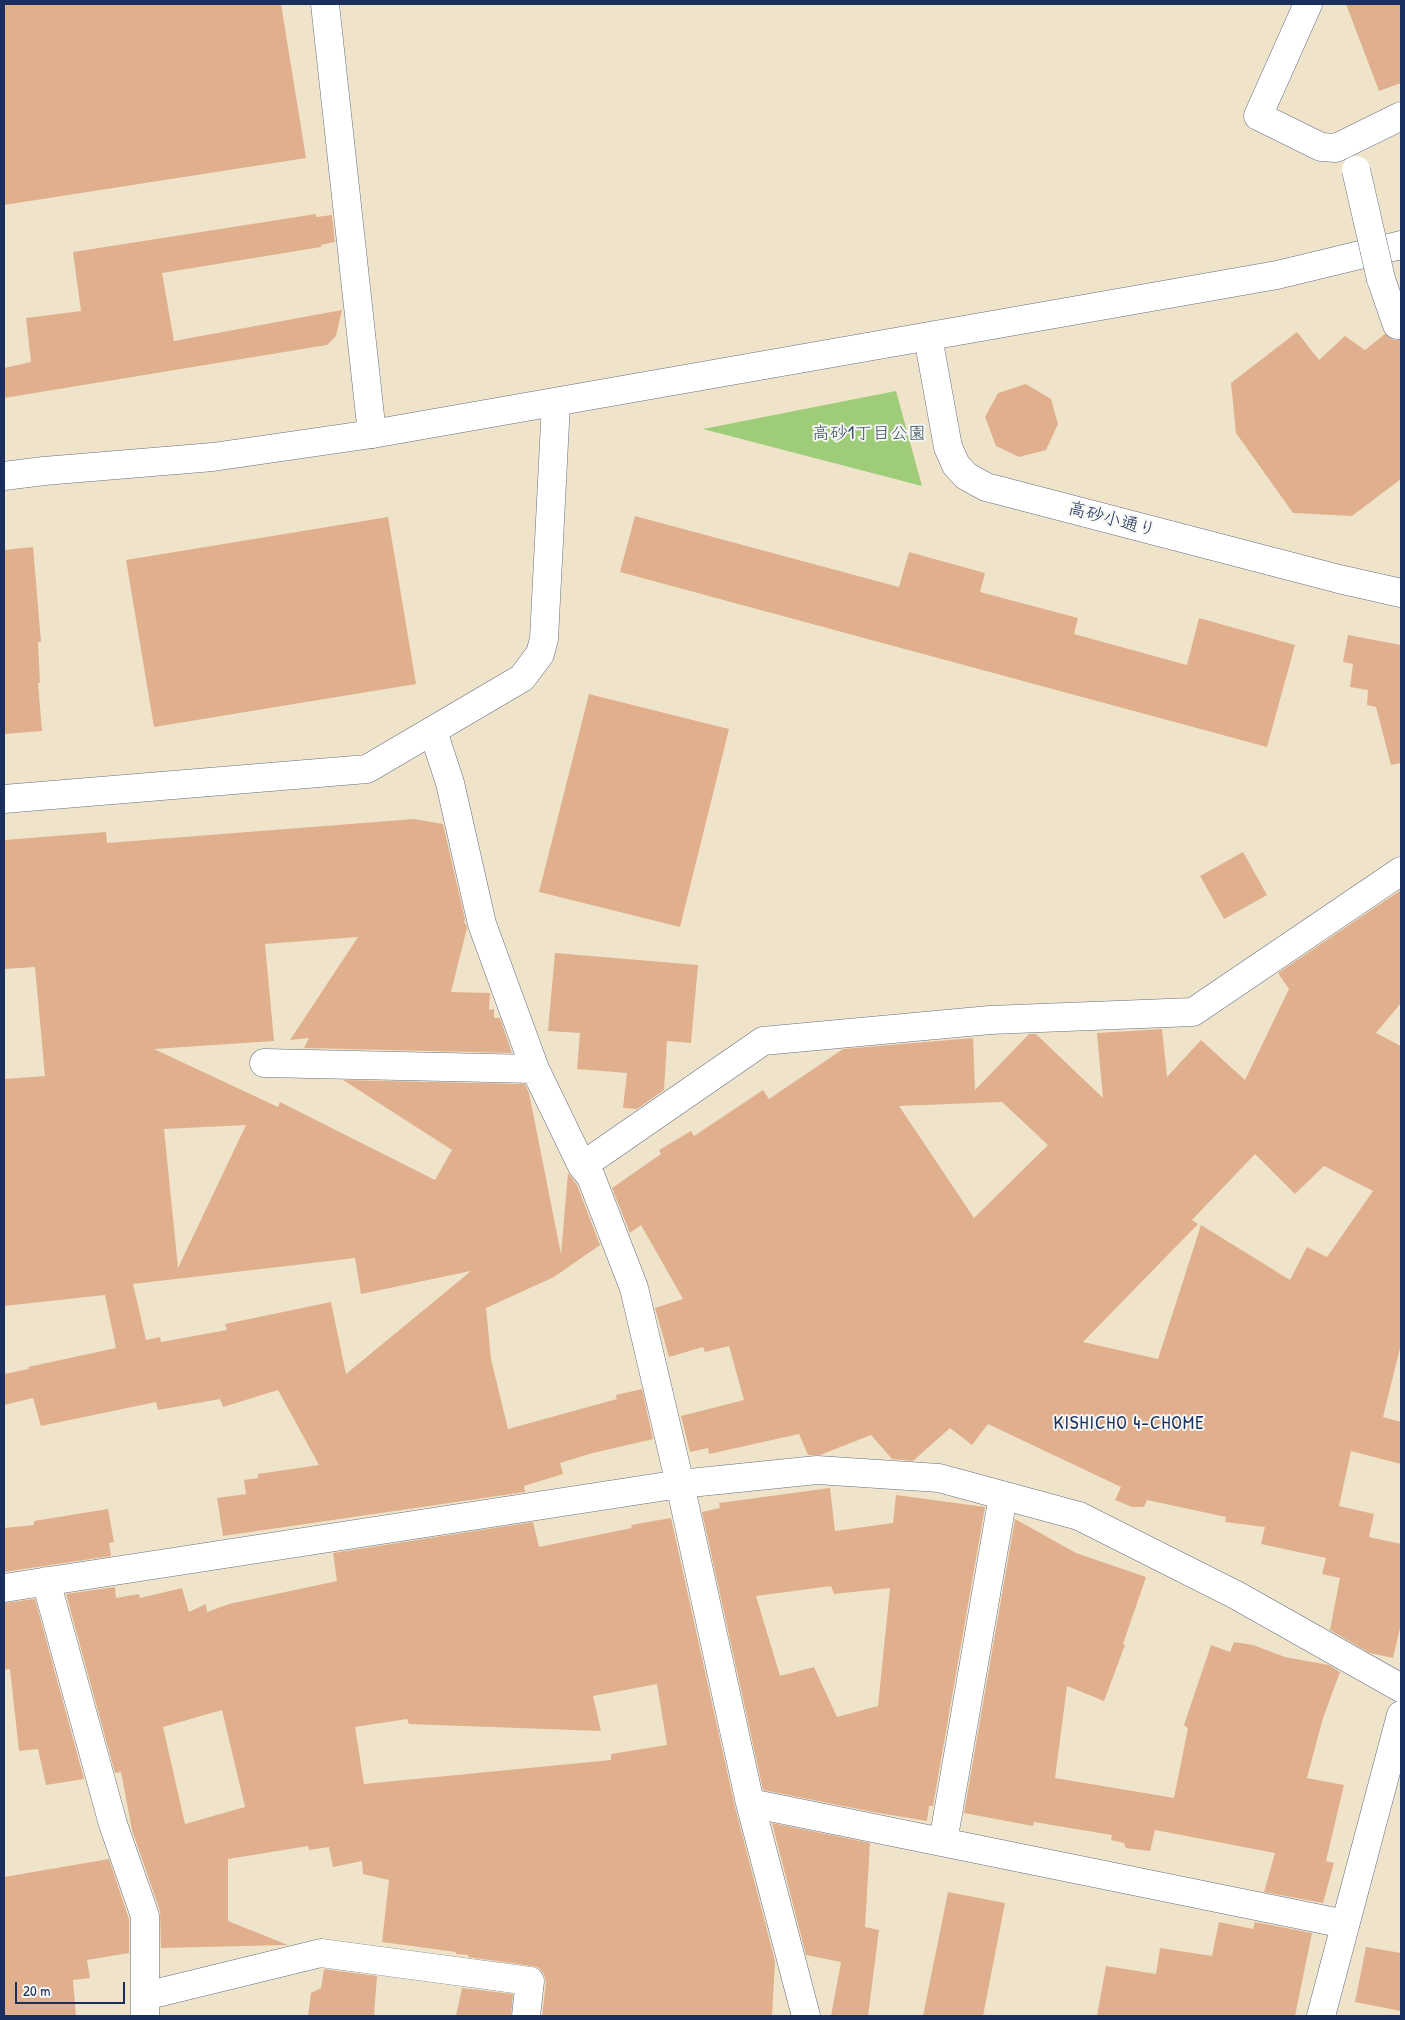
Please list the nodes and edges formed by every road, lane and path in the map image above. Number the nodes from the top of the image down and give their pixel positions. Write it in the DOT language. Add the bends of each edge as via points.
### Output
graph roads {
  1 [pos="325,4"];
  2 [pos="1308,4"];
  3 [pos="1401,116"];
  4 [pos="1356,170"];
  5 [pos="1401,245"];
  6 [pos="1397,325"];
  7 [pos="928,337"];
  8 [pos="556,403"];
  9 [pos="372,434"];
  10 [pos="4,476"];
  11 [pos="1401,594"];
  12 [pos="433,732"];
  13 [pos="4,799"];
  14 [pos="1401,870"];
  15 [pos="264,1063"];
  16 [pos="535,1068"];
  17 [pos="582,1166"];
  18 [pos="680,1484"];
  19 [pos="1003,1496"];
  20 [pos="46,1581"];
  21 [pos="4,1588"];
  22 [pos="1401,1688"];
  23 [pos="1401,1715"];
  24 [pos="750,1804"];
  25 [pos="943,1842"];
  26 [pos="1346,1924"];
  27 [pos="145,2006"];
  28 [pos="526,2016"];
  29 [pos="806,2016"];
  30 [pos="1321,2016"];
  1 -- 9 [label="street"];
  2 -- 3 [label="street" via="1258,116 1321,147 1336,148"];
  4 -- 6 [label="street, bridge" via="1382,279"];
  5 -- 7 [label="street" via="1277,275"];
  7 -- 8 [label="street"];
  7 -- 11 [label="street, 高砂小通り" via="948,447 956,465 966,476 986,487"];
  8 -- 9 [label="street"];
  8 -- 12 [label="street" via="544,639 540,654 522,678"];
  9 -- 10 [label="street" via="213,457"];
  12 -- 13 [label="street" via="367,768"];
  12 -- 16 [label="street" via="450,782 482,924"];
  14 -- 17 [label="street" via="1193,1012 990,1020 763,1041"];
  15 -- 16 [label="street"];
  16 -- 17 [label="street"];
  17 -- 18 [label="street" via="590,1177 634,1288"];
  18 -- 19 [label="street" via="817,1470 939,1478"];
  18 -- 20 [label="street"];
  18 -- 24 [label="street"];
  19 -- 22 [label="street" via="1079,1516 1236,1595"];
  19 -- 25 [label="street"];
  20 -- 21 [label="street"];
  20 -- 27 [label="street" via="113,1824 145,1916"];
  23 -- 26 [label="street"];
  24 -- 25 [label="street"];
  24 -- 29 [label="street"];
  25 -- 26 [label="street"];
  26 -- 30 [label="street"];
  27 -- 28 [label="street" via="321,1953 530,1981"];
}
